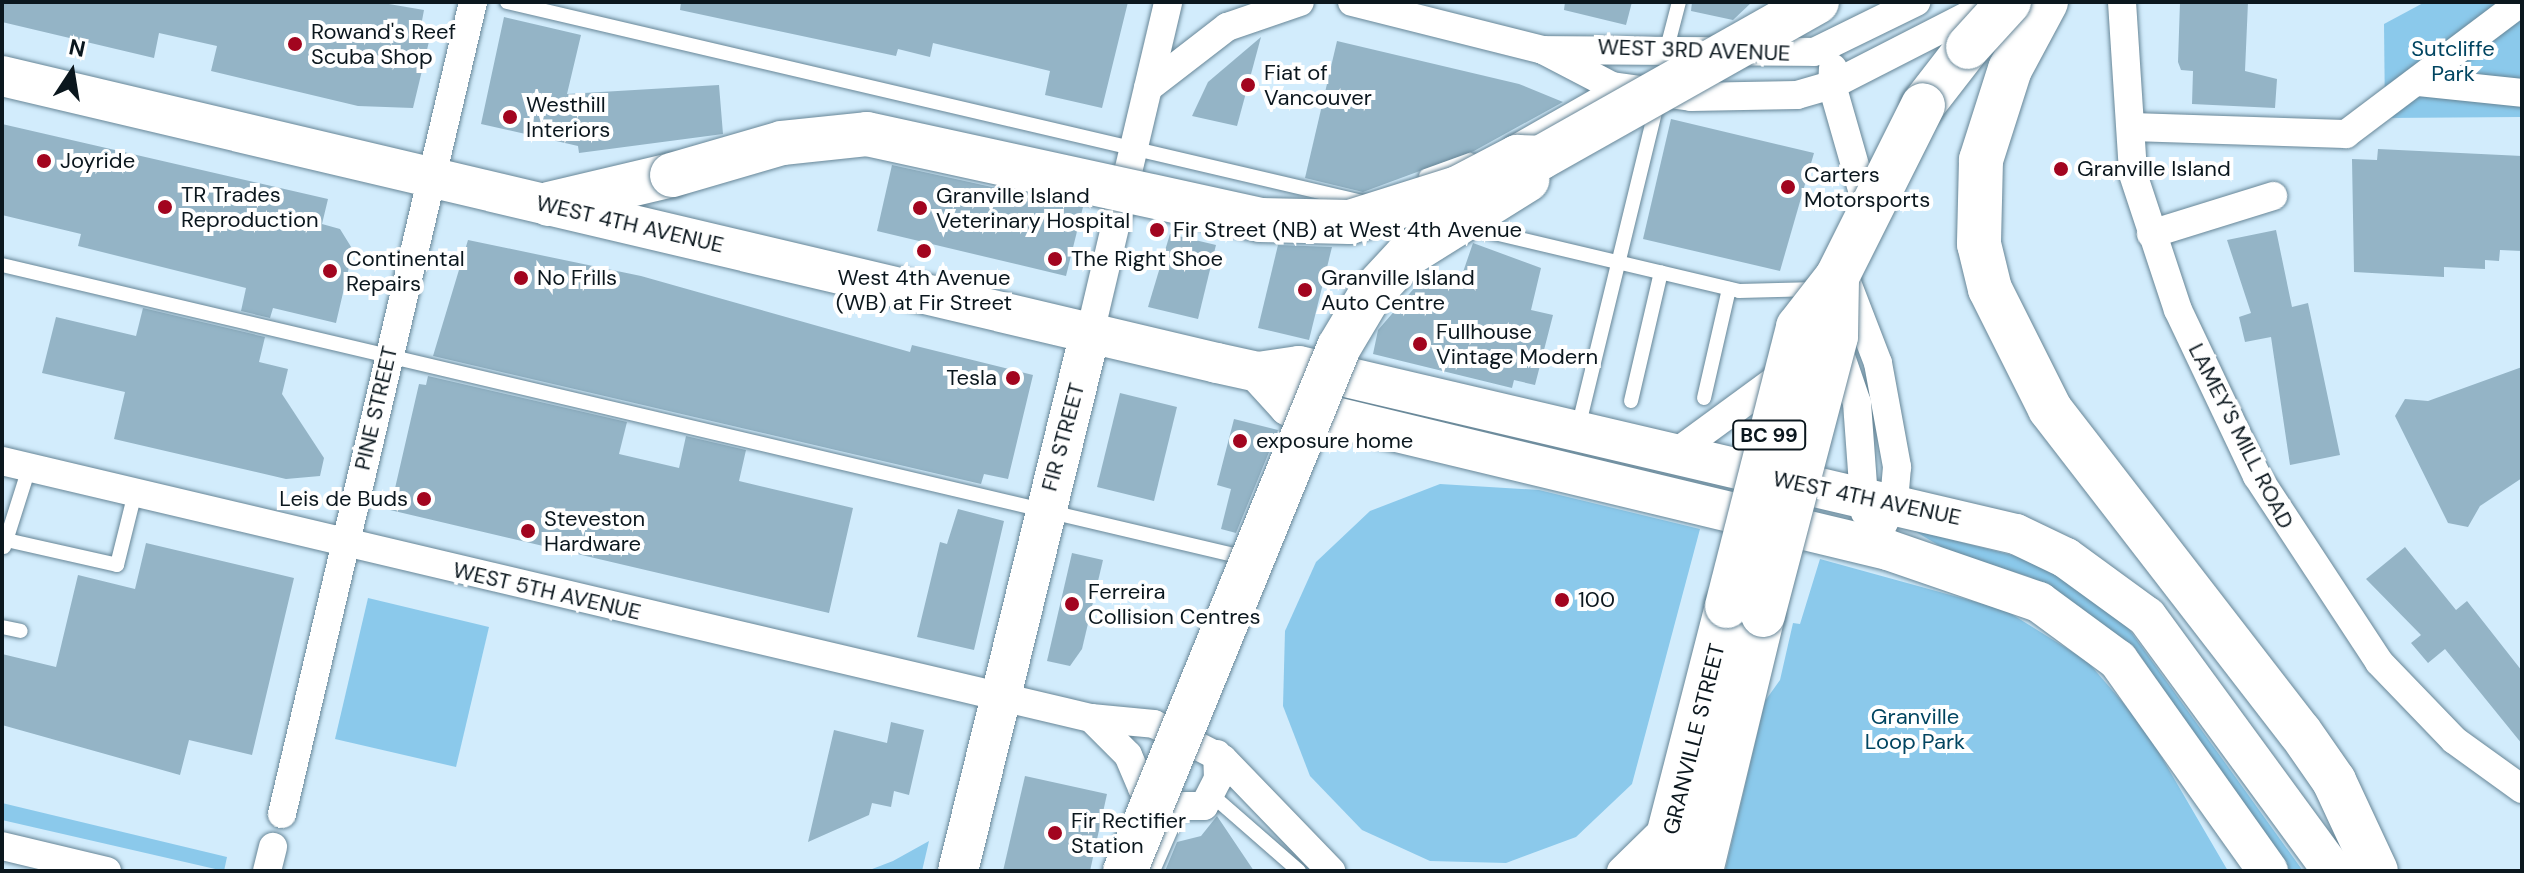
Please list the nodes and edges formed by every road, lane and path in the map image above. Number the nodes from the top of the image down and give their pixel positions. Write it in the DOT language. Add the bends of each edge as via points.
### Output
graph roads {
  1 [pos="473,2"];
  2 [pos="507,2"];
  3 [pos="1168,2"];
  4 [pos="1300,2"];
  5 [pos="1352,2"];
  6 [pos="1679,2"];
  7 [pos="1817,2"];
  8 [pos="1916,2"];
  9 [pos="1993,2"];
  10 [pos="2009,2"];
  11 [pos="2046,2"];
  12 [pos="2122,2"];
  13 [pos="2521,2"];
  14 [pos="1843,40"];
  15 [pos="1667,48"];
  16 [pos="1543,50"];
  17 [pos="2,76"];
  18 [pos="2418,82"];
  19 [pos="1832,85"];
  20 [pos="1612,86"];
  21 [pos="1148,88"];
  22 [pos="2522,93"];
  23 [pos="1658,97"];
  24 [pos="2131,127"];
  25 [pos="1135,147"];
  26 [pos="1540,158"];
  27 [pos="432,177"];
  28 [pos="1415,180"];
  29 [pos="1387,191"];
  30 [pos="2273,196"];
  31 [pos="1360,201"];
  32 [pos="549,204"];
  33 [pos="1869,214"];
  34 [pos="2151,234"];
  35 [pos="1615,261"];
  36 [pos="2,265"];
  37 [pos="1661,272"];
  38 [pos="1836,284"];
  39 [pos="1729,289"];
  40 [pos="1090,333"];
  41 [pos="388,357"];
  42 [pos="1258,372"];
  43 [pos="1704,398"];
  44 [pos="1631,401"];
  45 [pos="1576,433"];
  46 [pos="1674,454"];
  47 [pos="15,464"];
  48 [pos="135,493"];
  49 [pos="1878,500"];
  50 [pos="1043,513"];
  51 [pos="344,542"];
  52 [pos="4,543"];
  53 [pos="1872,546"];
  54 [pos="1269,565"];
  55 [pos="1745,611"];
  56 [pos="2,627"];
  57 [pos="21,631"];
  58 [pos="999,695"];
  59 [pos="1091,718"];
  60 [pos="1217,754"];
  61 [pos="2195,764"];
  62 [pos="2522,789"];
  63 [pos="1213,796"];
  64 [pos="1179,811"];
  65 [pos="282,814"];
  66 [pos="1674,817"];
  67 [pos="2,846"];
  68 [pos="107,871"];
  69 [pos="958,871"];
  70 [pos="1125,871"];
  71 [pos="1153,871"];
  72 [pos="1299,871"];
  73 [pos="1331,871"];
  74 [pos="1621,871"];
  75 [pos="1659,871"];
  76 [pos="1701,871"];
  77 [pos="2241,871"];
  78 [pos="2268,871"];
  79 [pos="2333,871"];
  80 [pos="2376,871"];
  1 -- 27 [label="street, PINE STREET"];
  2 -- 25 [label="lane"];
  3 -- 21 [label="street, FIR STREET"];
  4 -- 21 [label="street" via="1227,27"];
  5 -- 16 [label="street, WEST 3RD AVENUE"];
  6 -- 15 [label="lane"];
  7 -- 26 [label="highway, bridge"];
  8 -- 14 [label="street, WEST 3RD AVENUE"];
  9 -- 19 [label="street, WEST 3RD AVENUE"];
  9 -- 33 [label="street"];
  10 -- 38 [label="highway, BC 99, bridge" via="1923,105"];
  11 -- 80 [label="highway" via="2010,69 1981,160 1979,244 1990,289 2050,409 2300,732 2340,793"];
  12 -- 24 [label="street, LAMEY'S MILL ROAD"];
  13 -- 18 [label="street"];
  14 -- 15 [label="street, WEST 3RD AVENUE" via="1785,56"];
  14 -- 19 [label="street"];
  15 -- 16 [label="street, WEST 3RD AVENUE"];
  16 -- 20 [label="street, WEST 3RD AVENUE"];
  17 -- 27 [label="main road, WEST 4TH AVENUE"];
  18 -- 22 [label="street"];
  18 -- 24 [label="street" via="2346,134"];
  19 -- 23 [label="street, WEST 3RD AVENUE" via="1797,95"];
  19 -- 33 [label="street"];
  20 -- 23 [label="street, WEST 3RD AVENUE"];
  20 -- 28 [label="lane" via="1510,144"];
  21 -- 25 [label="street, FIR STREET"];
  23 -- 35 [label="lane"];
  24 -- 34 [label="street, LAMEY'S MILL ROAD" via="2133,174"];
  25 -- 31 [label="lane"];
  25 -- 40 [label="street, FIR STREET"];
  26 -- 32 [label="highway, bridge" via="1517,157 1389,213 1303,223 1189,207 867,134 822,135"];
  26 -- 70 [label="highway, bridge" via="1529,179 1407,255 1370,295 1339,347"];
  27 -- 32 [label="main road, WEST 4TH AVENUE"];
  27 -- 41 [label="street, PINE STREET"];
  29 -- 31 [label="lane"];
  30 -- 34 [label="street"];
  31 -- 35 [label="lane"];
  32 -- 40 [label="main road, WEST 4TH AVENUE"];
  33 -- 38 [label="street"];
  34 -- 62 [label="street, LAMEY'S MILL ROAD" via="2216,395 2303,552 2413,701"];
  35 -- 37 [label="lane"];
  35 -- 45 [label="lane"];
  36 -- 41 [label="lane"];
  37 -- 39 [label="lane"];
  37 -- 44 [label="lane"];
  38 -- 39 [label="lane"];
  38 -- 46 [label="street" via="1774,388"];
  38 -- 49 [label="street"];
  38 -- 49 [label="street" via="1892,418"];
  38 -- 55 [label="highway, BC 99, bridge" via="1836,336"];
  39 -- 43 [label="lane"];
  40 -- 42 [label="main road, WEST 4TH AVENUE"];
  40 -- 50 [label="main road, FIR STREET"];
  41 -- 50 [label="lane"];
  41 -- 51 [label="street, PINE STREET"];
  42 -- 45 [label="main road, WEST 4TH AVENUE" via="1299,366"];
  42 -- 53 [label="main road, WEST 4TH AVENUE" via="1289,406"];
  45 -- 46 [label="main road, WEST 4TH AVENUE"];
  46 -- 49 [label="main road, WEST 4TH AVENUE"];
  47 -- 48 [label="street, WEST 5TH AVENUE"];
  47 -- 52 [label="lane"];
  48 -- 51 [label="street, WEST 5TH AVENUE"];
  48 -- 52 [label="lane" via="117,565"];
  49 -- 53 [label="street"];
  49 -- 79 [label="main road, WEST 4TH AVENUE" via="2016,534 2066,558 2147,617"];
  50 -- 54 [label="lane"];
  50 -- 58 [label="main road, FIR STREET"];
  51 -- 58 [label="street, WEST 5TH AVENUE"];
  51 -- 65 [label="street, PINE STREET"];
  53 -- 61 [label="main road, WEST 4TH AVENUE" via="1993,582 2080,626 2118,660"];
  55 -- 66 [label="highway, GRANVILLE STREET / BC 99"];
  55 -- 76 [label="highway, GRANVILLE STREET / BC 99"];
  56 -- 57 [label="lane"];
  58 -- 59 [label="street, WEST 5TH AVENUE"];
  58 -- 69 [label="main road, FIR STREET"];
  59 -- 60 [label="street, WEST 5TH AVENUE" via="1154,724"];
  59 -- 64 [label="street" via="1128,755 1142,788 1159,806"];
  60 -- 63 [label="street"];
  60 -- 73 [label="street, WEST 5TH AVENUE"];
  61 -- 77 [label="main road" via="2216,832"];
  61 -- 78 [label="main road, WEST 4TH AVENUE"];
  63 -- 64 [label="street"];
  63 -- 72 [label="lane"];
  64 -- 71 [label="lane"];
  66 -- 74 [label="street"];
  66 -- 75 [label="highway, GRANVILLE STREET / BC 99"];
  67 -- 68 [label="street"];
}
